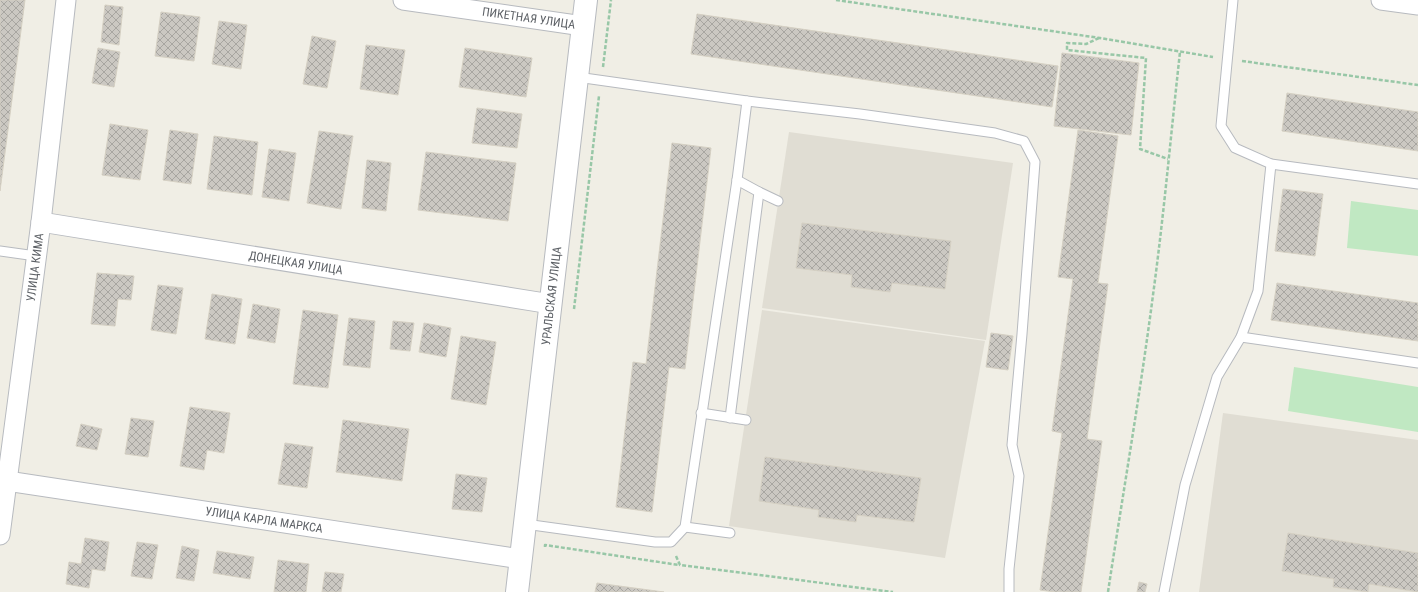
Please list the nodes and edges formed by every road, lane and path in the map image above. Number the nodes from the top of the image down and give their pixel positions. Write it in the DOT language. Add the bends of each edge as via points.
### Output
graph roads {
  1 [pos="66,0"];
  2 [pos="403,0"];
  3 [pos="586,0"];
  4 [pos="612,0"];
  5 [pos="836,0"];
  6 [pos="1234,0"];
  7 [pos="1381,0"];
  8 [pos="1418,5"];
  9 [pos="583,26"];
  10 [pos="1100,38"];
  11 [pos="1180,52"];
  12 [pos="1227,59"];
  13 [pos="577,77"];
  14 [pos="601,81"];
  15 [pos="1418,85"];
  16 [pos="747,101"];
  17 [pos="1168,159"];
  18 [pos="1271,164"];
  19 [pos="737,180"];
  20 [pos="1418,184"];
  21 [pos="759,192"];
  22 [pos="778,201"];
  23 [pos="41,222"];
  24 [pos="0,251"];
  25 [pos="36,256"];
  26 [pos="551,304"];
  27 [pos="574,310"];
  28 [pos="1241,337"];
  29 [pos="1418,363"];
  30 [pos="701,413"];
  31 [pos="730,418"];
  32 [pos="746,420"];
  33 [pos="7,481"];
  34 [pos="525,524"];
  35 [pos="685,527"];
  36 [pos="730,533"];
  37 [pos="0,535"];
  38 [pos="670,542"];
  39 [pos="545,545"];
  40 [pos="521,559"];
  41 [pos="680,565"];
  42 [pos="517,592"];
  43 [pos="894,592"];
  44 [pos="1009,592"];
  45 [pos="1108,592"];
  46 [pos="1164,592"];
  1 -- 23 [label="street, УЛИЦА КИМА"];
  2 -- 9 [label="street, ПИКЕТНАЯ УЛИЦА"];
  3 -- 9 [label="street, УРАЛЬСКАЯ УЛИЦА"];
  4 -- 14 [label="path"];
  5 -- 10 [label="path"];
  6 -- 12 [label="lane"];
  7 -- 8 [label="street"];
  9 -- 13 [label="street, УРАЛЬСКАЯ УЛИЦА"];
  10 -- 11 [label="path"];
  10 -- 17 [label="path" via="1086,44 1067,43 1067,50 1146,58 1140,149"];
  11 -- 12 [label="path"];
  11 -- 17 [label="path"];
  12 -- 15 [label="path"];
  12 -- 18 [label="lane" via="1220,126 1235,148"];
  13 -- 14 [label="lane"];
  13 -- 26 [label="street, УРАЛЬСКАЯ УЛИЦА"];
  14 -- 16 [label="lane"];
  14 -- 27 [label="path"];
  16 -- 19 [label="lane"];
  16 -- 44 [label="lane" via="995,133 1024,141 1035,162 1012,445 1019,476"];
  17 -- 45 [label="path" via="1153,296"];
  18 -- 20 [label="lane"];
  18 -- 28 [label="lane" via="1258,291"];
  19 -- 21 [label="lane"];
  19 -- 30 [label="lane"];
  21 -- 22 [label="lane"];
  21 -- 31 [label="lane"];
  23 -- 25 [label="street, УЛИЦА КИМА"];
  23 -- 26 [label="street, ДОНЕЦКАЯ УЛИЦА"];
  24 -- 25 [label="lane"];
  25 -- 33 [label="street, УЛИЦА КИМА"];
  26 -- 34 [label="street, УРАЛЬСКАЯ УЛИЦА"];
  28 -- 29 [label="lane"];
  28 -- 46 [label="lane" via="1217,377 1185,485"];
  30 -- 31 [label="lane"];
  30 -- 35 [label="lane"];
  31 -- 32 [label="lane"];
  33 -- 37 [label="street, УЛИЦА КИМА"];
  33 -- 40 [label="street, УЛИЦА КАРЛА МАРКСА"];
  34 -- 38 [label="lane"];
  34 -- 40 [label="street, УРАЛЬСКАЯ УЛИЦА"];
  35 -- 36 [label="lane"];
  35 -- 38 [label="lane"];
  38 -- 41 [label="path"];
  39 -- 41 [label="path"];
  40 -- 42 [label="street, УРАЛЬСКАЯ УЛИЦА"];
  41 -- 43 [label="path"];
}
